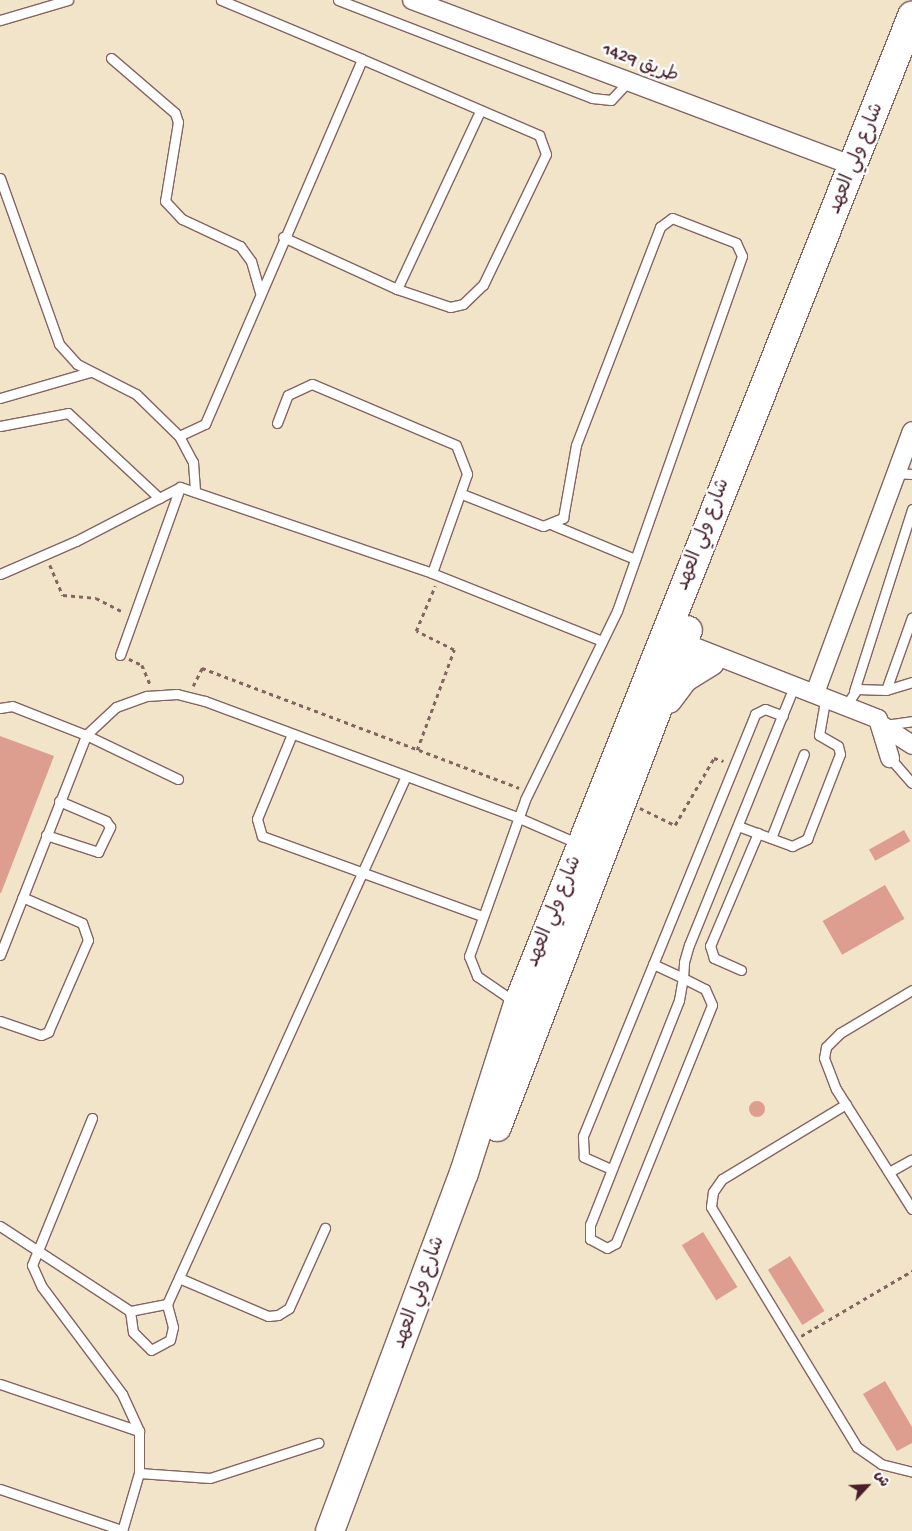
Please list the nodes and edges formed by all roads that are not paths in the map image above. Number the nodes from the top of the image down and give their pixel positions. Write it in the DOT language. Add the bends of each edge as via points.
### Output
graph roads {
  1 [pos="68,0"];
  2 [pos="222,0"];
  3 [pos="338,0"];
  4 [pos="412,0"];
  5 [pos="912,16"];
  6 [pos="0,20"];
  7 [pos="111,58"];
  8 [pos="362,60"];
  9 [pos="628,82"];
  10 [pos="480,111"];
  11 [pos="854,166"];
  12 [pos="0,178"];
  13 [pos="283,237"];
  14 [pos="397,289"];
  15 [pos="260,292"];
  16 [pos="800,300"];
  17 [pos="90,372"];
  18 [pos="0,398"];
  19 [pos="277,423"];
  20 [pos="0,426"];
  21 [pos="912,431"];
  22 [pos="179,436"];
  23 [pos="904,473"];
  24 [pos="180,488"];
  25 [pos="195,492"];
  26 [pos="462,494"];
  27 [pos="159,498"];
  28 [pos="912,509"];
  29 [pos="553,525"];
  30 [pos="635,559"];
  31 [pos="0,574"];
  32 [pos="436,574"];
  33 [pos="696,608"];
  34 [pos="912,617"];
  35 [pos="602,641"];
  36 [pos="673,641"];
  37 [pos="120,655"];
  38 [pos="716,659"];
  39 [pos="912,682"];
  40 [pos="794,686"];
  41 [pos="886,690"];
  42 [pos="820,695"];
  43 [pos="850,697"];
  44 [pos="0,708"];
  45 [pos="657,714"];
  46 [pos="783,716"];
  47 [pos="912,721"];
  48 [pos="883,726"];
  49 [pos="292,734"];
  50 [pos="86,735"];
  51 [pos="912,745"];
  52 [pos="804,754"];
  53 [pos="890,758"];
  54 [pos="405,778"];
  55 [pos="178,779"];
  56 [pos="912,783"];
  57 [pos="59,801"];
  58 [pos="519,818"];
  59 [pos="738,826"];
  60 [pos="758,833"];
  61 [pos="46,834"];
  62 [pos="771,838"];
  63 [pos="592,850"];
  64 [pos="363,871"];
  65 [pos="22,897"];
  66 [pos="482,916"];
  67 [pos="0,955"];
  68 [pos="653,964"];
  69 [pos="741,970"];
  70 [pos="683,978"];
  71 [pos="912,990"];
  72 [pos="518,1004"];
  73 [pos="0,1021"];
  74 [pos="846,1104"];
  75 [pos="92,1118"];
  76 [pos="912,1159"];
  77 [pos="611,1169"];
  78 [pos="890,1172"];
  79 [pos="912,1209"];
  80 [pos="0,1226"];
  81 [pos="325,1228"];
  82 [pos="37,1248"];
  83 [pos="179,1278"];
  84 [pos="167,1304"];
  85 [pos="130,1311"];
  86 [pos="0,1384"];
  87 [pos="138,1431"];
  88 [pos="318,1443"];
  89 [pos="912,1472"];
  90 [pos="139,1473"];
  91 [pos="0,1489"];
  92 [pos="122,1530"];
  93 [pos="330,1531"];
  94 [pos="339,1531"];
  1 -- 6 [label="lane"];
  2 -- 8 [label="lane"];
  3 -- 9 [label="lane" via="592,98 611,100"];
  4 -- 9 [label="street, طريق 1429"];
  5 -- 11 [label="main road, شارع ولي العهد"];
  7 -- 15 [label="lane" via="175,113 178,122 165,201 182,219 240,246 250,261"];
  8 -- 10 [label="lane"];
  8 -- 13 [label="lane"];
  9 -- 11 [label="street, طريق 1429"];
  10 -- 14 [label="lane"];
  10 -- 14 [label="lane" via="539,135 546,154 483,286 474,296 450,307"];
  11 -- 16 [label="main road, شارع ولي العهد"];
  12 -- 17 [label="lane" via="59,344"];
  13 -- 14 [label="lane"];
  13 -- 15 [label="lane"];
  15 -- 22 [label="lane" via="205,424"];
  16 -- 33 [label="main road, شارع ولي العهد" via="792,342"];
  16 -- 36 [label="main road, شارع ولي العهد" via="750,416"];
  17 -- 18 [label="lane"];
  17 -- 22 [label="lane" via="136,394"];
  19 -- 26 [label="lane" via="288,395 312,384 456,445 467,474"];
  20 -- 27 [label="lane" via="68,413"];
  21 -- 23 [label="street"];
  22 -- 25 [label="lane" via="193,462"];
  23 -- 42 [label="street"];
  24 -- 25 [label="lane"];
  24 -- 27 [label="lane"];
  24 -- 37 [label="lane"];
  25 -- 32 [label="lane"];
  26 -- 29 [label="lane" via="543,526"];
  26 -- 32 [label="lane"];
  27 -- 31 [label="lane"];
  28 -- 43 [label="lane"];
  29 -- 30 [label="lane"];
  29 -- 30 [label="lane" via="563,518 569,501 576,445 664,221 672,218 736,243 742,256"];
  30 -- 35 [label="lane"];
  32 -- 35 [label="lane"];
  33 -- 36 [label="main road, شارع ولي العهد"];
  33 -- 38 [label="main road" via="699,632"];
  34 -- 41 [label="lane"];
  35 -- 58 [label="lane"];
  36 -- 38 [label="street"];
  36 -- 45 [label="main road, شارع ولي العهد"];
  36 -- 63 [label="main road, شارع ولي العهد"];
  38 -- 40 [label="street"];
  38 -- 45 [label="main road" via="684,678"];
  39 -- 41 [label="lane"];
  40 -- 42 [label="street"];
  40 -- 46 [label="lane"];
  41 -- 43 [label="lane"];
  42 -- 43 [label="street"];
  42 -- 62 [label="lane" via="819,735 838,746 840,754 807,838 792,846"];
  43 -- 48 [label="street"];
  44 -- 50 [label="lane" via="12,706"];
  45 -- 63 [label="main road, شارع ولي العهد" via="623,800"];
  46 -- 59 [label="lane"];
  46 -- 68 [label="lane" via="765,709 755,714"];
  47 -- 48 [label="lane"];
  48 -- 51 [label="street"];
  48 -- 53 [label="street"];
  49 -- 50 [label="lane" via="188,697 154,695 116,707"];
  49 -- 54 [label="lane"];
  49 -- 64 [label="lane" via="257,828 262,836"];
  50 -- 55 [label="lane"];
  50 -- 57 [label="lane"];
  52 -- 62 [label="lane"];
  53 -- 56 [label="lane"];
  54 -- 58 [label="lane"];
  54 -- 64 [label="lane"];
  57 -- 61 [label="lane"];
  57 -- 61 [label="lane" via="106,821 110,828 98,852"];
  58 -- 63 [label="lane"];
  58 -- 66 [label="lane"];
  59 -- 60 [label="lane"];
  59 -- 70 [label="lane" via="689,945"];
  60 -- 62 [label="lane"];
  60 -- 69 [label="lane" via="710,946 714,958"];
  61 -- 65 [label="lane"];
  63 -- 72 [label="main road, شارع ولي العهد"];
  63 -- 94 [label="main road, شارع ولي العهد"];
  64 -- 66 [label="lane"];
  64 -- 83 [label="lane"];
  65 -- 67 [label="lane"];
  65 -- 73 [label="lane" via="82,923 88,940 48,1032 41,1035"];
  66 -- 72 [label="lane" via="469,956 470,967 489,988"];
  68 -- 70 [label="lane"];
  68 -- 77 [label="lane" via="581,1146 584,1157"];
  70 -- 77 [label="lane" via="678,1000"];
  70 -- 77 [label="lane" via="708,991 712,1005 616,1243 607,1248 595,1244 588,1233"];
  71 -- 74 [label="lane" via="840,1033 826,1047 828,1074"];
  72 -- 93 [label="main road, شارع ولي العهد" via="464,1173"];
  74 -- 78 [label="lane"];
  74 -- 89 [label="lane" via="722,1180 710,1199 722,1229 857,1447 881,1464"];
  75 -- 82 [label="lane"];
  76 -- 78 [label="lane"];
  78 -- 79 [label="lane"];
  80 -- 82 [label="lane"];
  81 -- 83 [label="lane" via="289,1308 278,1314 268,1316"];
  82 -- 85 [label="lane"];
  82 -- 87 [label="lane" via="32,1265 42,1287 112,1378"];
  83 -- 84 [label="lane"];
  84 -- 85 [label="lane"];
  84 -- 85 [label="lane" via="173,1327 170,1340 151,1350 133,1332"];
  86 -- 87 [label="lane"];
  87 -- 90 [label="lane"];
  88 -- 90 [label="lane" via="210,1478"];
  90 -- 92 [label="lane"];
  91 -- 92 [label="lane"];
}
